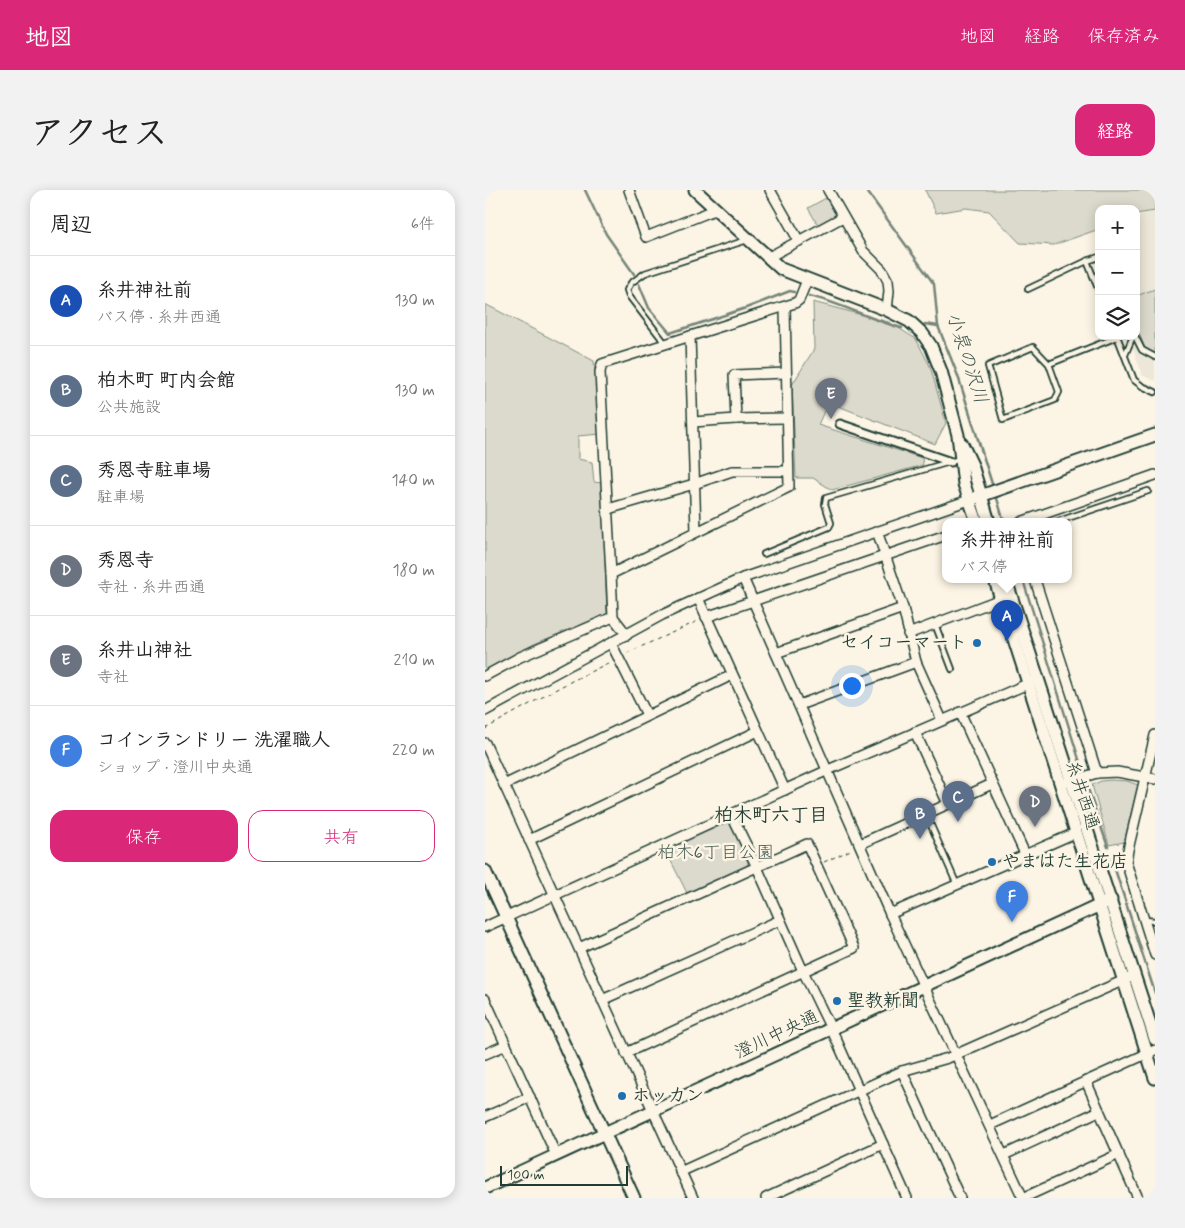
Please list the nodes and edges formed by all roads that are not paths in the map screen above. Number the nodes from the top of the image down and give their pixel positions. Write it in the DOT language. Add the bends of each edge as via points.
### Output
graph roads {
  1 [pos="629,190"];
  2 [pos="695,190"];
  3 [pos="771,190"];
  4 [pos="828,190"];
  5 [pos="717,209"];
  6 [pos="843,216"];
  7 [pos="749,240"];
  8 [pos="799,241"];
  9 [pos="767,258"];
  10 [pos="1095,259"];
  11 [pos="1087,262"];
  12 [pos="807,280"];
  13 [pos="1095,281"];
  14 [pos="1028,289"];
  15 [pos="785,308"];
  16 [pos="887,310"];
  17 [pos="690,336"];
  18 [pos="1107,340"];
  19 [pos="1119,340"];
  20 [pos="1132,340"];
  21 [pos="1136,340"];
  22 [pos="665,344"];
  23 [pos="1125,356"];
  24 [pos="1155,357"];
  25 [pos="1049,364"];
  26 [pos="786,373"];
  27 [pos="1155,392"];
  28 [pos="787,418"];
  29 [pos="735,419"];
  30 [pos="693,422"];
  31 [pos="840,424"];
  32 [pos="958,435"];
  33 [pos="1155,435"];
  34 [pos="956,461"];
  35 [pos="788,471"];
  36 [pos="1155,475"];
  37 [pos="694,484"];
  38 [pos="1148,491"];
  39 [pos="990,493"];
  40 [pos="1099,494"];
  41 [pos="969,500"];
  42 [pos="1103,506"];
  43 [pos="608,508"];
  44 [pos="976,518"];
  45 [pos="989,518"];
  46 [pos="1032,518"];
  47 [pos="1068,518"];
  48 [pos="877,531"];
  49 [pos="696,532"];
  50 [pos="942,538"];
  51 [pos="764,554"];
  52 [pos="885,555"];
  53 [pos="611,574"];
  54 [pos="743,578"];
  55 [pos="997,583"];
  56 [pos="1006,583"];
  57 [pos="1036,583"];
  58 [pos="1006,597"];
  59 [pos="698,598"];
  60 [pos="753,600"];
  61 [pos="903,608"];
  62 [pos="613,617"];
  63 [pos="707,617"];
  64 [pos="935,624"];
  65 [pos="908,634"];
  66 [pos="627,635"];
  67 [pos="611,643"];
  68 [pos="776,653"];
  69 [pos="916,662"];
  70 [pos="952,669"];
  71 [pos="732,674"];
  72 [pos="485,676"];
  73 [pos="1033,681"];
  74 [pos="799,705"];
  75 [pos="485,711"];
  76 [pos="960,712"];
  77 [pos="647,715"];
  78 [pos="942,720"];
  79 [pos="758,731"];
  80 [pos="915,732"];
  81 [pos="1155,735"];
  82 [pos="485,743"];
  83 [pos="828,770"];
  84 [pos="1097,773"];
  85 [pos="1145,777"];
  86 [pos="1155,779"];
  87 [pos="1072,780"];
  88 [pos="504,784"];
  89 [pos="992,784"];
  90 [pos="1059,784"];
  91 [pos="785,790"];
  92 [pos="948,804"];
  93 [pos="731,814"];
  94 [pos="926,814"];
  95 [pos="1075,833"];
  96 [pos="529,840"];
  97 [pos="860,845"];
  98 [pos="1025,854"];
  99 [pos="757,867"];
  100 [pos="485,871"];
  101 [pos="957,885"];
  102 [pos="555,895"];
  103 [pos="1111,900"];
  104 [pos="1099,906"];
  105 [pos="890,914"];
  106 [pos="506,917"];
  107 [pos="780,920"];
  108 [pos="1144,920"];
  109 [pos="1155,922"];
  110 [pos="485,927"];
  111 [pos="579,948"];
  112 [pos="1155,955"];
  113 [pos="803,971"];
  114 [pos="1129,978"];
  115 [pos="923,986"];
  116 [pos="485,999"];
  117 [pos="602,1000"];
  118 [pos="831,1029"];
  119 [pos="1155,1039"];
  120 [pos="506,1045"];
  121 [pos="1151,1052"];
  122 [pos="626,1053"];
  123 [pos="485,1054"];
  124 [pos="956,1054"];
  125 [pos="902,1071"];
  126 [pos="1155,1078"];
  127 [pos="1086,1081"];
  128 [pos="858,1090"];
  129 [pos="530,1097"];
  130 [pos="653,1110"];
  131 [pos="1099,1111"];
  132 [pos="485,1118"];
  133 [pos="990,1124"];
  134 [pos="605,1133"];
  135 [pos="883,1144"];
  136 [pos="1119,1154"];
  137 [pos="556,1155"];
  138 [pos="1004,1155"];
  139 [pos="680,1172"];
  140 [pos="485,1188"];
  141 [pos="630,1197"];
  142 [pos="693,1198"];
  143 [pos="766,1198"];
  144 [pos="907,1198"];
  145 [pos="960,1198"];
  146 [pos="1023,1198"];
  147 [pos="1138,1198"];
  1 -- 5 [label="street" via="647,237"];
  2 -- 5 [label="street"];
  3 -- 8 [label="street"];
  4 -- 6 [label="street"];
  5 -- 7 [label="street"];
  6 -- 8 [label="street"];
  6 -- 16 [label="street" via="863,250 888,281"];
  7 -- 9 [label="street"];
  7 -- 22 [label="lane" via="645,273 631,283 627,290 629,296"];
  8 -- 9 [label="street"];
  9 -- 12 [label="street" via="781,269"];
  10 -- 11 [label="lane"];
  11 -- 13 [label="lane"];
  11 -- 14 [label="lane"];
  12 -- 15 [label="street" via="799,300"];
  12 -- 16 [label="street"];
  15 -- 17 [label="street"];
  15 -- 26 [label="street"];
  16 -- 32 [label="street" via="909,321 931,346"];
  17 -- 22 [label="street"];
  17 -- 30 [label="street"];
  18 -- 25 [label="lane"];
  19 -- 23 [label="lane"];
  20 -- 23 [label="lane"];
  21 -- 24 [label="lane" via="1142,350"];
  22 -- 43 [label="street" via="602,364"];
  23 -- 27 [label="lane" via="1134,380"];
  25 -- 25 [label="lane" via="1033,346 988,366 1003,420 1055,400 1059,392"];
  26 -- 28 [label="street"];
  26 -- 29 [label="street" via="734,376"];
  28 -- 29 [label="street"];
  28 -- 35 [label="street"];
  29 -- 30 [label="street"];
  30 -- 37 [label="street"];
  31 -- 34 [label="street"];
  32 -- 34 [label="street"];
  32 -- 39 [label="street"];
  33 -- 39 [label="street"];
  34 -- 41 [label="street"];
  34 -- 51 [label="lane" via="826,498 829,527"];
  35 -- 37 [label="street" via="732,472"];
  35 -- 49 [label="street" via="789,487"];
  36 -- 40 [label="street"];
  37 -- 43 [label="street"];
  37 -- 49 [label="street"];
  38 -- 42 [label="lane"];
  39 -- 41 [label="street"];
  39 -- 45 [label="street"];
  40 -- 42 [label="lane"];
  40 -- 46 [label="street"];
  41 -- 44 [label="street"];
  41 -- 48 [label="street"];
  42 -- 47 [label="lane"];
  43 -- 53 [label="street"];
  48 -- 52 [label="street"];
  48 -- 54 [label="street"];
  49 -- 53 [label="street"];
  50 -- 52 [label="street"];
  52 -- 60 [label="street"];
  52 -- 61 [label="street"];
  53 -- 62 [label="street"];
  54 -- 59 [label="street"];
  54 -- 60 [label="street"];
  55 -- 58 [label="street, 糸井西通"];
  56 -- 58 [label="street, 糸井西通"];
  57 -- 84 [label="street"];
  58 -- 64 [label="street"];
  58 -- 73 [label="street, 糸井西通"];
  59 -- 63 [label="street"];
  59 -- 66 [label="street"];
  60 -- 63 [label="street"];
  60 -- 68 [label="street"];
  61 -- 65 [label="street"];
  61 -- 68 [label="street"];
  62 -- 66 [label="street"];
  62 -- 72 [label="street" via="520,657"];
  63 -- 71 [label="street"];
  64 -- 65 [label="street"];
  64 -- 70 [label="lane"];
  65 -- 69 [label="street"];
  66 -- 67 [label="street"];
  67 -- 75 [label="street"];
  67 -- 77 [label="street"];
  68 -- 74 [label="street"];
  69 -- 74 [label="street"];
  69 -- 78 [label="street"];
  71 -- 77 [label="street"];
  71 -- 79 [label="street"];
  73 -- 76 [label="street"];
  73 -- 87 [label="street, 糸井西通"];
  73 -- 90 [label="street, 糸井西通"];
  74 -- 83 [label="street"];
  76 -- 78 [label="street"];
  76 -- 89 [label="street"];
  77 -- 88 [label="street"];
  78 -- 80 [label="street"];
  79 -- 91 [label="street"];
  79 -- 96 [label="street"];
  80 -- 83 [label="street"];
  80 -- 92 [label="street"];
  81 -- 85 [label="street"];
  82 -- 88 [label="street"];
  83 -- 91 [label="street"];
  83 -- 97 [label="street"];
  84 -- 85 [label="street" via="1117,772"];
  84 -- 87 [label="street"];
  85 -- 86 [label="street"];
  85 -- 108 [label="street" via="1126,862"];
  87 -- 90 [label="street"];
  87 -- 103 [label="street, 糸井西通"];
  88 -- 96 [label="street"];
  89 -- 92 [label="street"];
  89 -- 98 [label="street"];
  90 -- 95 [label="street, 糸井西通"];
  91 -- 93 [label="street"];
  92 -- 94 [label="street"];
  93 -- 99 [label="street"];
  93 -- 102 [label="street"];
  94 -- 97 [label="street"];
  94 -- 101 [label="lane"];
  95 -- 98 [label="street"];
  95 -- 104 [label="street, 糸井西通"];
  96 -- 102 [label="street"];
  97 -- 105 [label="street"];
  98 -- 101 [label="street"];
  99 -- 107 [label="street"];
  99 -- 111 [label="street"];
  99 -- 113 [label="street" via="807,844 854,948"];
  100 -- 106 [label="street"];
  101 -- 105 [label="street"];
  102 -- 106 [label="street"];
  102 -- 111 [label="street"];
  103 -- 104 [label="street, 澄川中央通"];
  103 -- 114 [label="street, 糸井西通"];
  104 -- 114 [label="street, 糸井西通"];
  104 -- 115 [label="street, 澄川中央通"];
  105 -- 115 [label="street"];
  106 -- 110 [label="street"];
  106 -- 134 [label="street"];
  107 -- 113 [label="street"];
  107 -- 117 [label="street"];
  108 -- 109 [label="lane"];
  108 -- 112 [label="street"];
  111 -- 117 [label="street"];
  113 -- 118 [label="street"];
  113 -- 122 [label="street"];
  114 -- 119 [label="street, 糸井西通"];
  114 -- 121 [label="street, 糸井西通"];
  114 -- 124 [label="street"];
  115 -- 118 [label="street, 澄川中央通"];
  115 -- 124 [label="street"];
  116 -- 120 [label="street"];
  117 -- 122 [label="street"];
  118 -- 128 [label="street"];
  118 -- 130 [label="street, 澄川中央通"];
  120 -- 123 [label="street"];
  120 -- 129 [label="street"];
  121 -- 126 [label="street, 糸井西通"];
  121 -- 127 [label="street"];
  122 -- 130 [label="street"];
  124 -- 125 [label="street"];
  124 -- 133 [label="street"];
  125 -- 128 [label="street"];
  125 -- 145 [label="street"];
  127 -- 131 [label="street"];
  127 -- 133 [label="street"];
  128 -- 135 [label="street"];
  128 -- 139 [label="street"];
  129 -- 132 [label="street"];
  129 -- 137 [label="street"];
  130 -- 134 [label="street, 澄川中央通"];
  130 -- 139 [label="street"];
  131 -- 136 [label="street"];
  131 -- 138 [label="street"];
  133 -- 138 [label="street"];
  134 -- 137 [label="street, 澄川中央通"];
  134 -- 141 [label="street"];
  135 -- 143 [label="street"];
  135 -- 144 [label="street"];
  136 -- 146 [label="street"];
  136 -- 147 [label="street"];
  137 -- 140 [label="street, 澄川中央通"];
  138 -- 146 [label="street"];
  139 -- 142 [label="street"];
}
